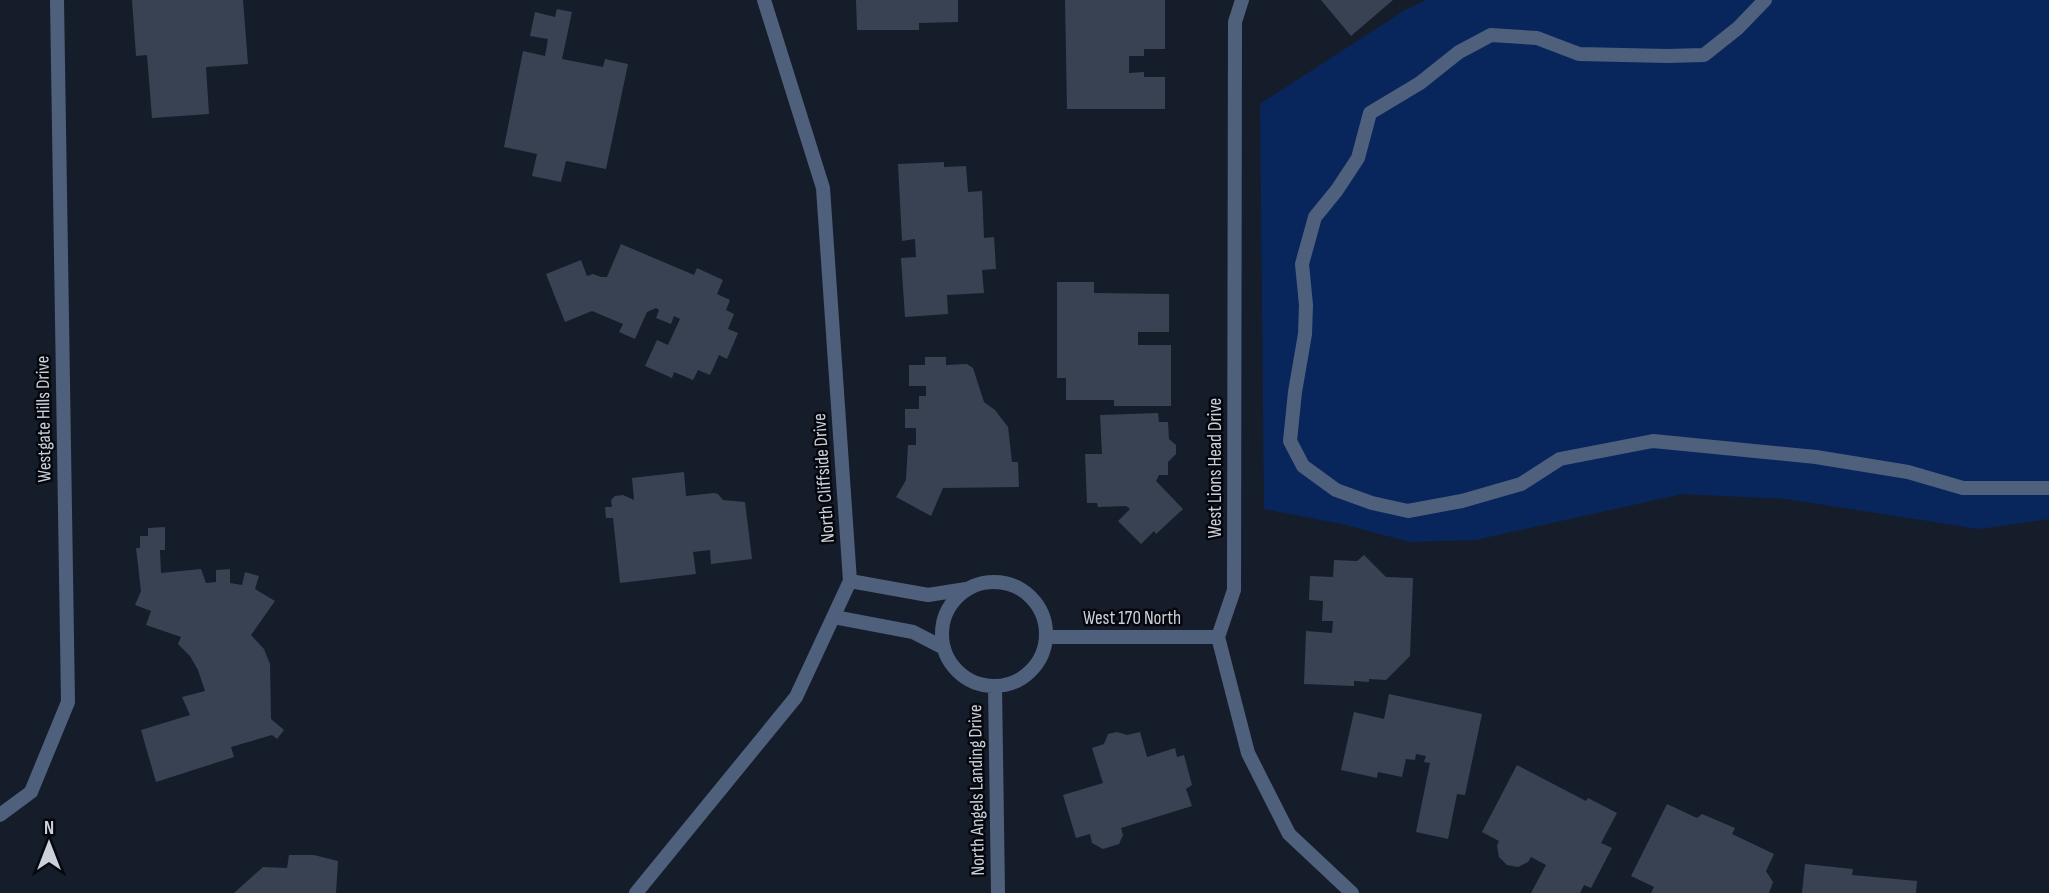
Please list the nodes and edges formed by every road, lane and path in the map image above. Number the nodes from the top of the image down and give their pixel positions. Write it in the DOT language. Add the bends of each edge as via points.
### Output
graph roads {
  1 [pos="57,0"];
  2 [pos="764,0"];
  3 [pos="1242,0"];
  4 [pos="1765,0"];
  5 [pos="2049,488"];
  6 [pos="850,581"];
  7 [pos="967,589"];
  8 [pos="834,617"];
  9 [pos="1046,637"];
  10 [pos="1218,637"];
  11 [pos="944,648"];
  12 [pos="995,686"];
  13 [pos="0,815"];
  14 [pos="636,893"];
  15 [pos="998,893"];
  16 [pos="1352,893"];
  1 -- 13 [label="street, Westgate Hills Drive" via="68,702 31,792"];
  2 -- 6 [label="street, North Cliffside Drive" via="823,188"];
  3 -- 10 [label="street, West Lions Head Drive" via="1235,22 1234,590"];
  4 -- 5 [label="street" via="1704,55 1579,54 1537,38 1492,35 1370,113 1358,158 1315,217 1302,264 1306,334 1290,441 1303,466 1336,490 1408,511 1521,484 1560,459 1653,441 1816,457 1908,472 1963,488"];
  6 -- 7 [label="street" via="928,595"];
  6 -- 8 [label="street, North Cliffside Drive"];
  7 -- 9 [label="street" via="1001,582 1018,587 1042,612"];
  7 -- 11 [label="street" via="945,615"];
  8 -- 11 [label="street" via="913,632"];
  8 -- 14 [label="street, North Cliffside Drive" via="796,697"];
  9 -- 10 [label="street, West 170 North"];
  9 -- 12 [label="street" via="1037,663 1026,675"];
  10 -- 16 [label="street" via="1248,752 1289,834"];
  11 -- 12 [label="street" via="963,675"];
  12 -- 15 [label="street, North Angels Landing Drive"];
}
